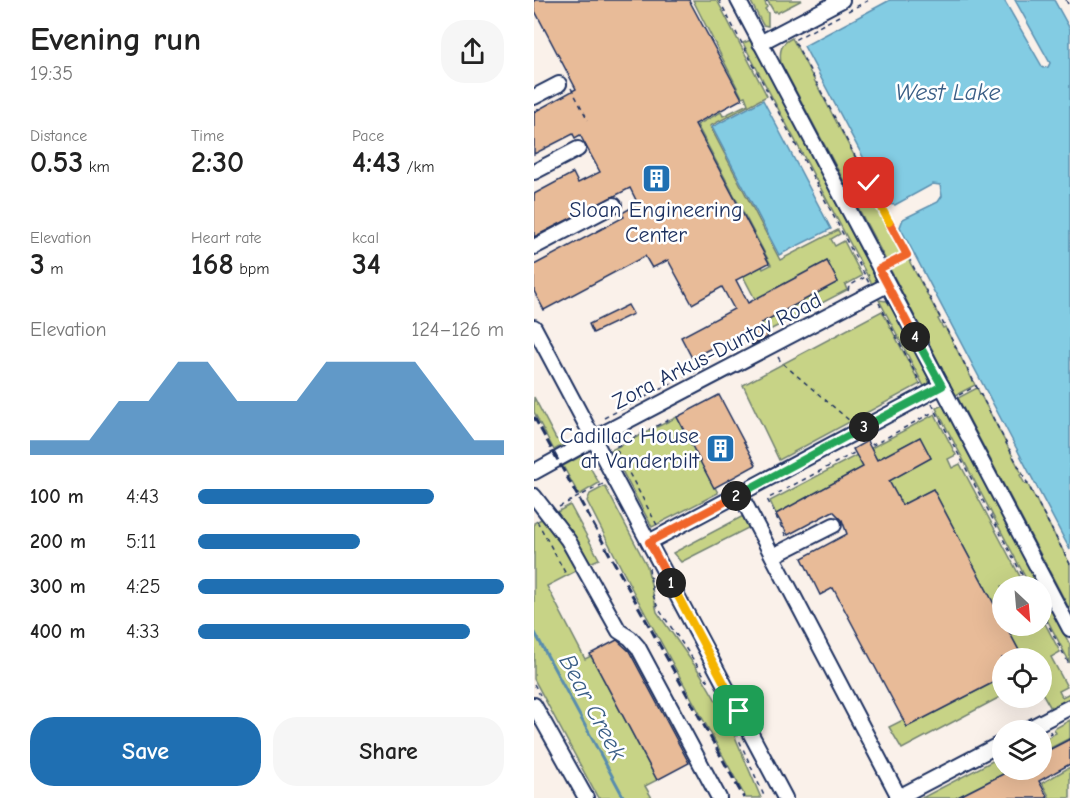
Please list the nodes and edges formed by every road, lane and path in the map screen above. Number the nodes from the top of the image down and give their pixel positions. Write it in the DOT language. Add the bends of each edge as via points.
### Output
graph roads {
  1 [pos="738,0"];
  2 [pos="842,0"];
  3 [pos="868,0"];
  4 [pos="1066,0"];
  5 [pos="1070,8"];
  6 [pos="760,43"];
  7 [pos="565,85"];
  8 [pos="534,97"];
  9 [pos="588,120"];
  10 [pos="578,148"];
  11 [pos="534,172"];
  12 [pos="614,205"];
  13 [pos="534,247"];
  14 [pos="907,255"];
  15 [pos="879,269"];
  16 [pos="887,285"];
  17 [pos="847,292"];
  18 [pos="534,327"];
  19 [pos="777,353"];
  20 [pos="689,373"];
  21 [pos="942,386"];
  22 [pos="976,386"];
  23 [pos="957,396"];
  24 [pos="935,411"];
  25 [pos="604,418"];
  26 [pos="672,418"];
  27 [pos="851,423"];
  28 [pos="595,438"];
  29 [pos="865,442"];
  30 [pos="854,453"];
  31 [pos="534,472"];
  32 [pos="606,483"];
  33 [pos="740,494"];
  34 [pos="534,496"];
  35 [pos="578,497"];
  36 [pos="536,519"];
  37 [pos="662,522"];
  38 [pos="834,525"];
  39 [pos="649,542"];
  40 [pos="790,543"];
  41 [pos="773,556"];
  42 [pos="1070,564"];
  43 [pos="649,566"];
  44 [pos="567,576"];
  45 [pos="1070,629"];
  46 [pos="1052,632"];
  47 [pos="1070,666"];
  48 [pos="712,687"];
  49 [pos="534,705"];
  50 [pos="1070,707"];
  51 [pos="1045,720"];
  52 [pos="736,734"];
  53 [pos="992,748"];
  54 [pos="898,797"];
  55 [pos="586,798"];
  56 [pos="719,798"];
  57 [pos="765,798"];
  58 [pos="785,798"];
  1 -- 6 [label="lane"];
  2 -- 6 [label="lane"];
  3 -- 14 [label="path" via="794,40"];
  4 -- 5 [label="path"];
  6 -- 15 [label="lane"];
  7 -- 8 [label="lane"];
  7 -- 9 [label="path"];
  10 -- 11 [label="lane"];
  12 -- 13 [label="lane"];
  14 -- 15 [label="path"];
  14 -- 22 [label="path"];
  15 -- 16 [label="lane"];
  15 -- 17 [label="path" via="849,286"];
  16 -- 21 [label="lane"];
  16 -- 28 [label="lane, Zora Arkus-Duntov Road"];
  18 -- 28 [label="lane"];
  19 -- 27 [label="path" via="781,362"];
  20 -- 25 [label="path"];
  21 -- 33 [label="lane"];
  21 -- 45 [label="lane"];
  22 -- 23 [label="path"];
  22 -- 42 [label="path"];
  24 -- 29 [label="path" via="873,445"];
  26 -- 37 [label="path" via="615,447 657,525"];
  28 -- 31 [label="lane, Zora Arkus-Duntov Road"];
  28 -- 39 [label="lane"];
  30 -- 40 [label="path" via="767,499"];
  32 -- 35 [label="path"];
  33 -- 39 [label="lane"];
  33 -- 41 [label="lane"];
  34 -- 56 [label="lane" via="568,540 620,632 638,647"];
  36 -- 44 [label="path"];
  38 -- 41 [label="lane"];
  39 -- 58 [label="lane"];
  41 -- 54 [label="lane"];
  43 -- 48 [label="path" via="658,608"];
  46 -- 47 [label="path"];
  49 -- 55 [label="lane"];
  50 -- 51 [label="lane"];
  52 -- 57 [label="path"];
  53 -- 54 [label="lane"];
}
